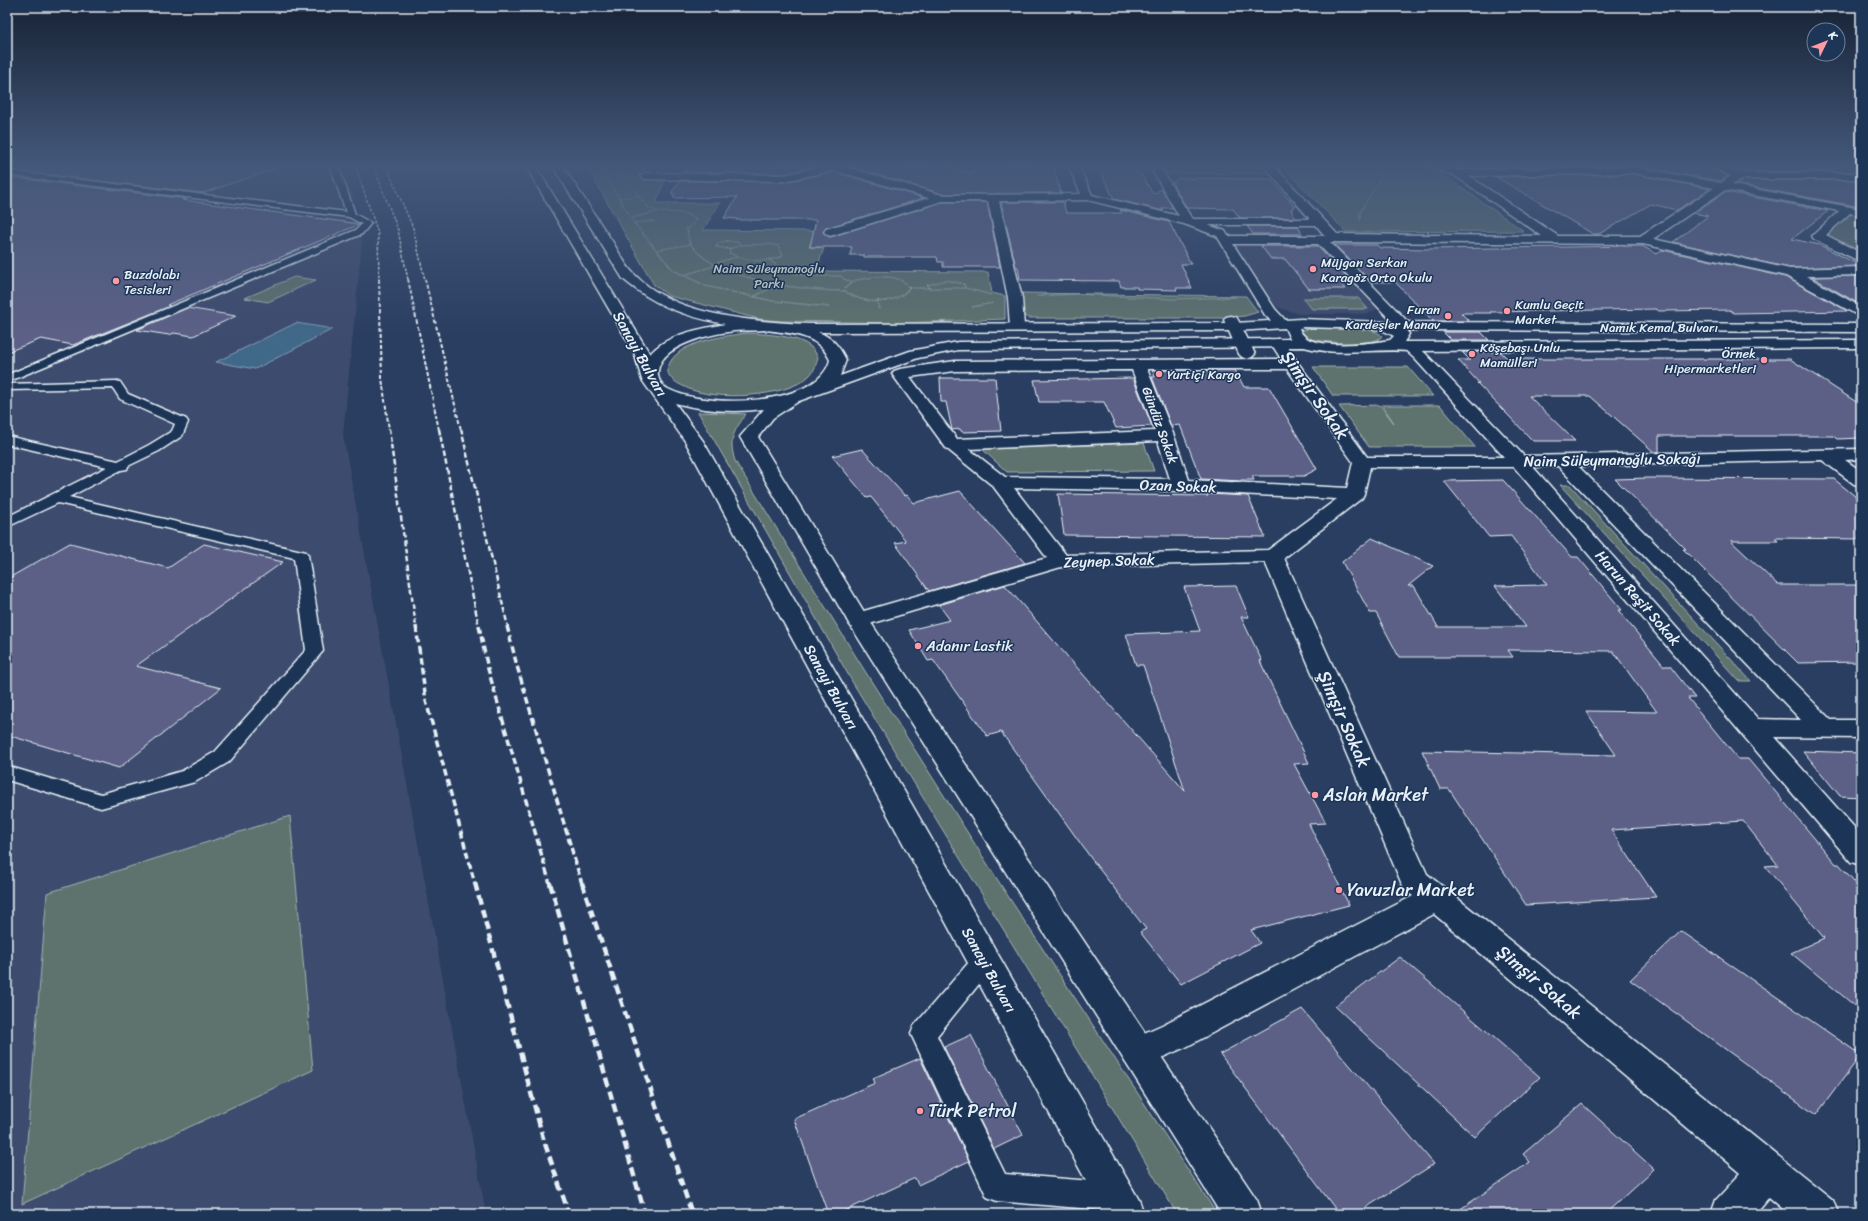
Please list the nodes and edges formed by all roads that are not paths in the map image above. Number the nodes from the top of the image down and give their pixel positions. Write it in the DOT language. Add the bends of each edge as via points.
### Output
graph roads {
  1 [pos="365,222"];
  2 [pos="564,222"];
  3 [pos="593,222"];
  4 [pos="863,222"];
  5 [pos="999,222"];
  6 [pos="1188,222"];
  7 [pos="1321,222"];
  8 [pos="1530,222"];
  9 [pos="1670,222"];
  10 [pos="1834,222"];
  11 [pos="830,232"];
  12 [pos="1327,239"];
  13 [pos="1555,239"];
  14 [pos="1224,240"];
  15 [pos="1643,240"];
  16 [pos="1861,258"];
  17 [pos="1861,271"];
  18 [pos="1790,273"];
  19 [pos="1861,313"];
  20 [pos="1233,323"];
  21 [pos="1282,324"];
  22 [pos="1301,324"];
  23 [pos="765,326"];
  24 [pos="1385,326"];
  25 [pos="1017,327"];
  26 [pos="1405,327"];
  27 [pos="1861,328"];
  28 [pos="1278,343"];
  29 [pos="1306,343"];
  30 [pos="1861,344"];
  31 [pos="1389,345"];
  32 [pos="1409,347"];
  33 [pos="1244,349"];
  34 [pos="1291,364"];
  35 [pos="1138,365"];
  36 [pos="7,379"];
  37 [pos="650,380"];
  38 [pos="7,387"];
  39 [pos="793,398"];
  40 [pos="1165,436"];
  41 [pos="7,440"];
  42 [pos="952,444"];
  43 [pos="1825,454"];
  44 [pos="1861,454"];
  45 [pos="1563,461"];
  46 [pos="1362,462"];
  47 [pos="1519,462"];
  48 [pos="122,466"];
  49 [pos="1861,480"];
  50 [pos="1000,482"];
  51 [pos="1181,485"];
  52 [pos="1355,494"];
  53 [pos="56,498"];
  54 [pos="7,523"];
  55 [pos="1273,556"];
  56 [pos="1060,561"];
  57 [pos="858,620"];
  58 [pos="1752,728"];
  59 [pos="1825,729"];
  60 [pos="1861,729"];
  61 [pos="7,773"];
  62 [pos="1861,854"];
  63 [pos="1437,898"];
  64 [pos="984,961"];
  65 [pos="1138,1052"];
  66 [pos="1766,1170"];
  67 [pos="1120,1206"];
  68 [pos="1244,1214"];
  69 [pos="1730,1214"];
  70 [pos="1819,1214"];
  1 -- 36 [label="lane" via="367,223 359,232"];
  2 -- 37 [label="street, Sanayi Bulvarı" via="642,352"];
  3 -- 23 [label="street" via="628,276 636,285 658,299 692,312"];
  4 -- 11 [label="street"];
  5 -- 25 [label="street" via="1015,299"];
  6 -- 7 [label="street"];
  6 -- 14 [label="street" via="1221,234"];
  7 -- 12 [label="street"];
  8 -- 13 [label="street"];
  9 -- 15 [label="street"];
  10 -- 16 [label="street" via="1818,236"];
  12 -- 13 [label="street"];
  12 -- 14 [label="street"];
  12 -- 26 [label="street"];
  13 -- 15 [label="street"];
  14 -- 21 [label="street" via="1270,312"];
  15 -- 18 [label="street"];
  17 -- 18 [label="street"];
  18 -- 19 [label="street"];
  20 -- 21 [label="street, Namık Kemal Bulvarı"];
  20 -- 25 [label="street, Namık Kemal Bulvarı"];
  20 -- 33 [label="street"];
  21 -- 22 [label="street, Namık Kemal Bulvarı"];
  22 -- 24 [label="street, Namık Kemal Bulvarı"];
  22 -- 29 [label="street" via="1292,329 1295,336"];
  23 -- 25 [label="street, Namık Kemal Bulvarı" via="913,329"];
  23 -- 37 [label="street" via="727,328 679,341 660,353 650,366"];
  23 -- 39 [label="street" via="816,337 832,347 838,360 833,373 818,387"];
  24 -- 26 [label="street, Namık Kemal Bulvarı"];
  24 -- 31 [label="street" via="1402,334 1395,344"];
  26 -- 27 [label="street, Namık Kemal Bulvarı"];
  28 -- 29 [label="street, Namık Kemal Bulvarı"];
  28 -- 33 [label="street, Namık Kemal Bulvarı"];
  28 -- 34 [label="street, Şimşir Sokak"];
  29 -- 31 [label="street, Namık Kemal Bulvarı" via="1318,346"];
  30 -- 32 [label="street, Namık Kemal Bulvarı"];
  31 -- 32 [label="street, Namık Kemal Bulvarı"];
  32 -- 47 [label="street, Harun Reşit Sokak"];
  33 -- 39 [label="street, Namık Kemal Bulvarı" via="958,346 915,354"];
  34 -- 35 [label="street"];
  34 -- 46 [label="street, Şimşir Sokak"];
  35 -- 40 [label="street, Gündüz Sokak"];
  35 -- 42 [label="street" via="955,366 900,374"];
  37 -- 39 [label="street" via="661,391 680,400 705,405 734,407"];
  37 -- 64 [label="street, Sanayi Bulvarı" via="694,442"];
  38 -- 48 [label="lane" via="116,384 124,396 182,422 178,433"];
  39 -- 57 [label="street" via="766,414 749,437"];
  40 -- 42 [label="street"];
  40 -- 51 [label="street, Gündüz Sokak"];
  41 -- 48 [label="lane"];
  42 -- 50 [label="street"];
  43 -- 44 [label="street, Naim Süleymanoğlu Sokağı"];
  43 -- 45 [label="street, Naim Süleymanoğlu Sokağı"];
  43 -- 49 [label="street"];
  45 -- 47 [label="street, Naim Süleymanoğlu Sokağı"];
  45 -- 59 [label="street"];
  46 -- 47 [label="street, Naim Süleymanoğlu Sokağı"];
  46 -- 52 [label="street"];
  47 -- 58 [label="street, Harun Reşit Sokak"];
  48 -- 53 [label="lane"];
  50 -- 51 [label="street, Ozan Sokak"];
  50 -- 56 [label="street"];
  51 -- 52 [label="street, Ozan Sokak"];
  52 -- 55 [label="street"];
  53 -- 54 [label="lane"];
  53 -- 61 [label="lane" via="302,555 315,651 222,757 188,777 101,801"];
  55 -- 56 [label="street, Zeynep Sokak"];
  55 -- 63 [label="street, Şimşir Sokak" via="1416,882"];
  56 -- 57 [label="street, Zeynep Sokak"];
  57 -- 65 [label="street"];
  58 -- 59 [label="street"];
  58 -- 62 [label="street, Harun Reşit Sokak"];
  59 -- 60 [label="street"];
  63 -- 65 [label="street" via="1174,1036"];
  63 -- 66 [label="street, Şimşir Sokak"];
  64 -- 67 [label="street, Sanayi Bulvarı"];
  64 -- 67 [label="lane" via="923,1034 997,1187"];
  65 -- 68 [label="street"];
  66 -- 69 [label="street"];
  66 -- 70 [label="street, Şimşir Sokak"];
}
